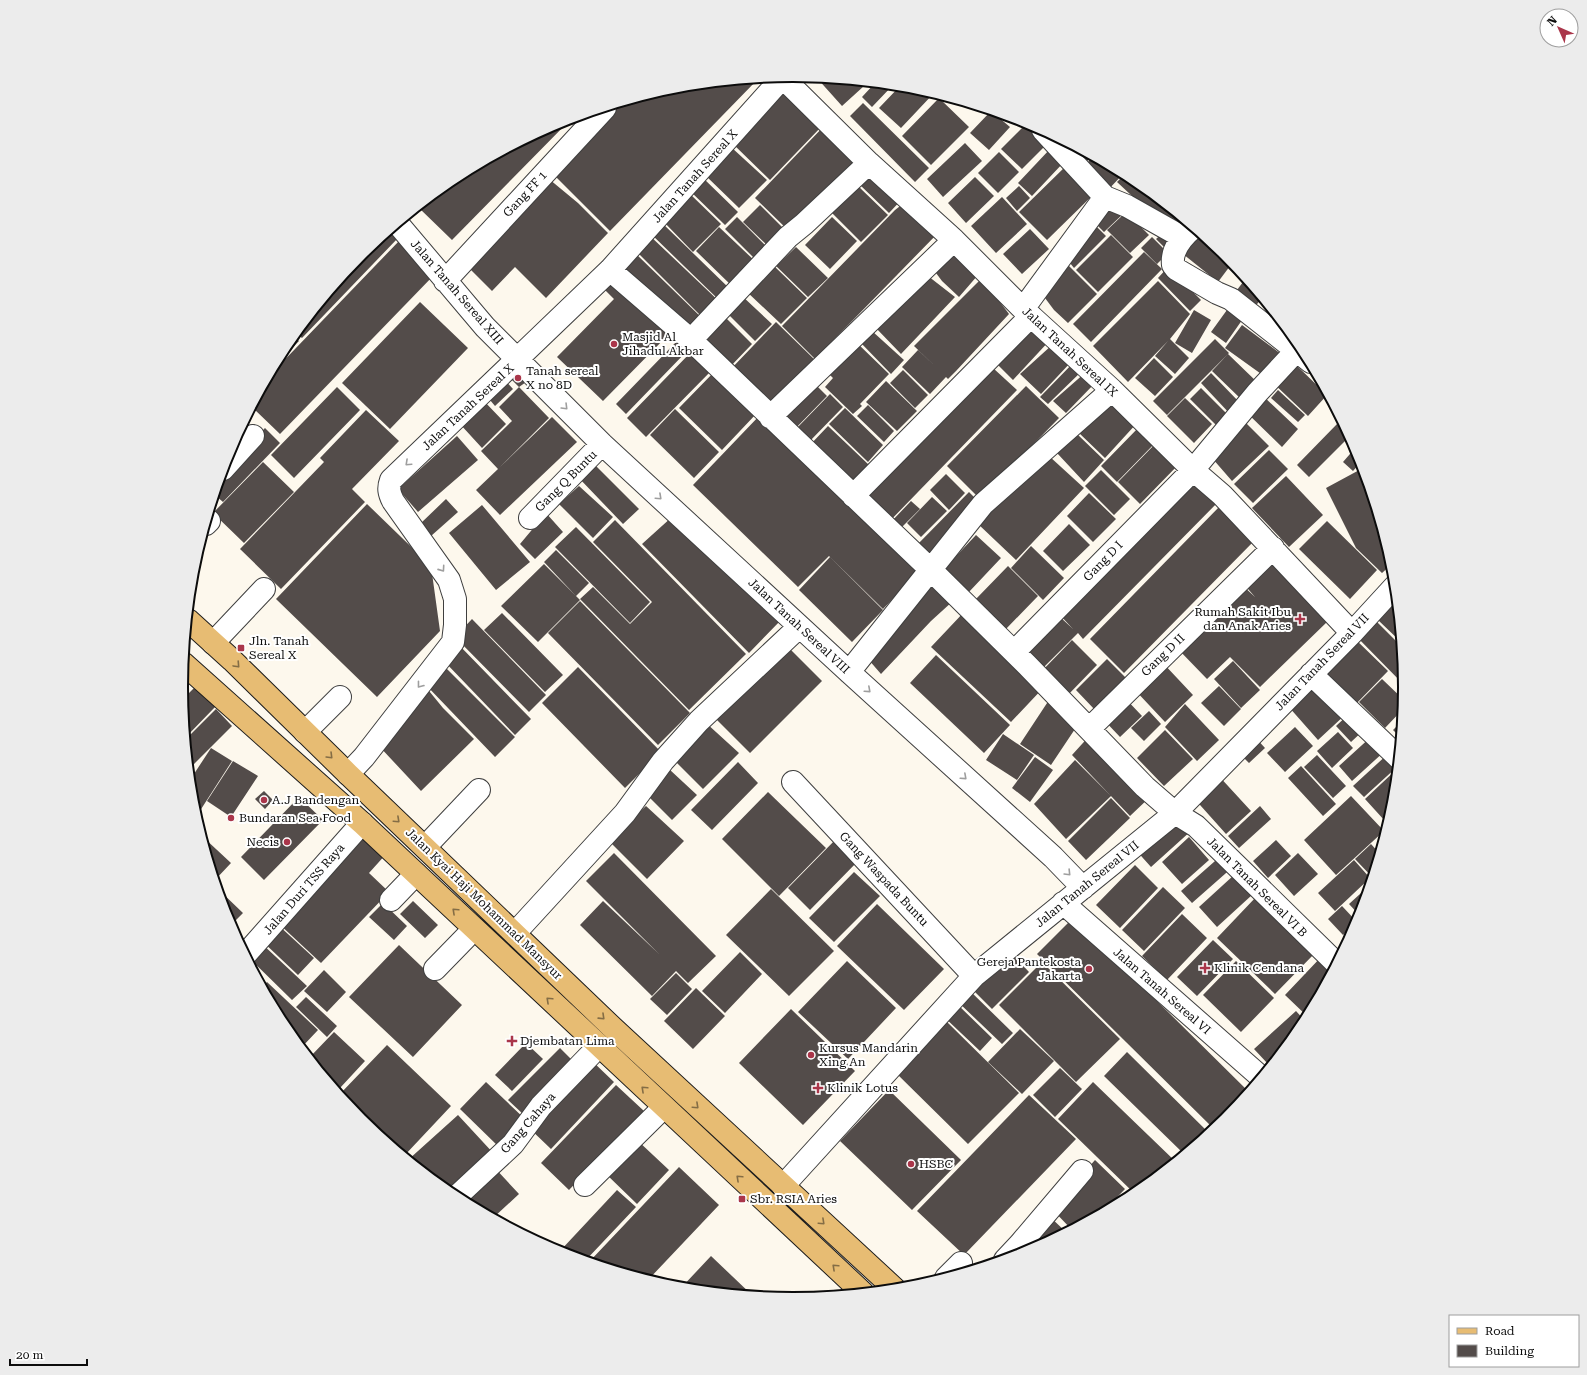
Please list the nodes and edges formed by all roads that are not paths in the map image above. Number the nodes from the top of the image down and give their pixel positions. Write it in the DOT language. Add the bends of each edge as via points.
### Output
graph roads {
  1 [pos="777,82"];
  2 [pos="787,82"];
  3 [pos="600,114"];
  4 [pos="1052,140"];
  5 [pos="869,163"];
  6 [pos="1105,197"];
  7 [pos="400,227"];
  8 [pos="1188,232"];
  9 [pos="954,240"];
  10 [pos="610,270"];
  11 [pos="445,281"];
  12 [pos="1027,313"];
  13 [pos="691,340"];
  14 [pos="1296,350"];
  15 [pos="1301,358"];
  16 [pos="518,360"];
  17 [pos="1112,390"];
  18 [pos="770,418"];
  19 [pos="253,436"];
  20 [pos="602,444"];
  21 [pos="233,458"];
  22 [pos="1193,470"];
  23 [pos="852,496"];
  24 [pos="530,518"];
  25 [pos="1273,548"];
  26 [pos="930,569"];
  27 [pos="264,590"];
  28 [pos="1391,591"];
  29 [pos="191,623"];
  30 [pos="799,627"];
  31 [pos="1352,633"];
  32 [pos="213,643"];
  33 [pos="1014,652"];
  34 [pos="189,668"];
  35 [pos="849,672"];
  36 [pos="1311,674"];
  37 [pos="340,697"];
  38 [pos="1088,729"];
  39 [pos="305,732"];
  40 [pos="1395,754"];
  41 [pos="348,774"];
  42 [pos="794,782"];
  43 [pos="479,790"];
  44 [pos="329,795"];
  45 [pos="380,804"];
  46 [pos="1175,813"];
  47 [pos="362,823"];
  48 [pos="425,847"];
  49 [pos="416,874"];
  50 [pos="1083,888"];
  51 [pos="391,900"];
  52 [pos="1063,903"];
  53 [pos="474,929"];
  54 [pos="515,934"];
  55 [pos="248,951"];
  56 [pos="1334,961"];
  57 [pos="435,969"];
  58 [pos="974,976"];
  59 [pos="599,1046"];
  60 [pos="1259,1075"];
  61 [pos="664,1107"];
  62 [pos="1082,1170"];
  63 [pos="585,1185"];
  64 [pos="782,1186"];
  65 [pos="460,1193"];
  66 [pos="768,1204"];
  67 [pos="1012,1252"];
  68 [pos="890,1285"];
  69 [pos="859,1289"];
  1 -- 10 [label="street, Jalan Tanah Sereal X"];
  2 -- 5 [label="street, Jalan Tanah Sereal IX"];
  3 -- 11 [label="street, Gang FF 1"];
  4 -- 6 [label="street"];
  5 -- 9 [label="street, Jalan Tanah Sereal IX"];
  5 -- 13 [label="street" via="788,237"];
  6 -- 8 [label="street"];
  6 -- 12 [label="street"];
  7 -- 11 [label="street, Jalan Tanah Sereal XIII"];
  8 -- 14 [label="street" via="1172,258 1176,269 1231,299"];
  9 -- 12 [label="street, Jalan Tanah Sereal IX"];
  9 -- 18 [label="street"];
  10 -- 13 [label="street, Jalan Tanah Sereal VI B"];
  10 -- 16 [label="street, Jalan Tanah Sereal X"];
  11 -- 16 [label="street, Jalan Tanah Sereal XIII"];
  12 -- 17 [label="street, Jalan Tanah Sereal IX"];
  12 -- 23 [label="street"];
  13 -- 18 [label="street, Jalan Tanah Sereal VI B"];
  15 -- 22 [label="street, Gang D I" via="1257,393"];
  16 -- 20 [label="street, Jalan Tanah Sereal VIII, one-way"];
  16 -- 41 [label="street, Jalan Tanah Sereal X, one-way" via="396,474 388,486 393,501 449,580 454,599 453,642"];
  17 -- 22 [label="street, Jalan Tanah Sereal IX"];
  17 -- 26 [label="street" via="983,504"];
  18 -- 23 [label="street, Jalan Tanah Sereal VI B"];
  19 -- 21 [label="street"];
  20 -- 24 [label="street, Gang Q Buntu"];
  20 -- 30 [label="street, Jalan Tanah Sereal VIII, one-way"];
  22 -- 25 [label="street, Jalan Tanah Sereal IX" via="1222,495"];
  22 -- 33 [label="street, Gang D I"];
  23 -- 26 [label="street, Jalan Tanah Sereal VI B"];
  25 -- 31 [label="street, Jalan Tanah Sereal IX"];
  25 -- 38 [label="street, Gang D II"];
  26 -- 33 [label="street, Jalan Tanah Sereal VI B"];
  26 -- 35 [label="street"];
  27 -- 32 [label="street"];
  28 -- 31 [label="street, Jalan Tanah Sereal VII"];
  29 -- 32 [label="main road, Jalan Kyai Haji Mohammad Mansyur"];
  30 -- 35 [label="street, Jalan Tanah Sereal VIII"];
  30 -- 54 [label="street" via="699,721 663,761 625,813"];
  31 -- 36 [label="street, Jalan Tanah Sereal VII"];
  32 -- 39 [label="main road, Jalan Kyai Haji Mohammad Mansyur, one-way"];
  33 -- 38 [label="street, Jalan Tanah Sereal VI B"];
  34 -- 44 [label="main road, Jalan Kyai Haji Mohammad Mansyur"];
  35 -- 50 [label="street, Jalan Tanah Sereal VIII, one-way" via="1054,857"];
  36 -- 40 [label="street"];
  36 -- 46 [label="street, Jalan Tanah Sereal VII"];
  37 -- 39 [label="street"];
  38 -- 46 [label="street, Jalan Tanah Sereal VI B" via="1145,787"];
  39 -- 41 [label="main road, Jalan Kyai Haji Mohammad Mansyur, one-way"];
  41 -- 44 [label="main road"];
  41 -- 45 [label="main road, Jalan Kyai Haji Mohammad Mansyur"];
  42 -- 58 [label="street, Gang Waspada Buntu"];
  43 -- 48 [label="street"];
  44 -- 47 [label="main road, Jalan Kyai Haji Mohammad Mansyur"];
  45 -- 47 [label="main road"];
  45 -- 48 [label="main road, Jalan Kyai Haji Mohammad Mansyur, one-way"];
  46 -- 50 [label="street, Jalan Tanah Sereal VII"];
  46 -- 56 [label="street, Jalan Tanah Sereal VI B" via="1196,826"];
  47 -- 49 [label="main road, Jalan Kyai Haji Mohammad Mansyur"];
  47 -- 55 [label="street, Jalan Duri TSS Raya"];
  48 -- 54 [label="main road, Jalan Kyai Haji Mohammad Mansyur"];
  49 -- 51 [label="street"];
  53 -- 49 [label="main road, Jalan Kyai Haji Mohammad Mansyur, one-way"];
  50 -- 52 [label="street, Jalan Tanah Sereal VII"];
  52 -- 58 [label="street, Jalan Tanah Sereal VII"];
  52 -- 60 [label="street, Jalan Tanah Sereal VI"];
  53 -- 57 [label="street"];
  59 -- 53 [label="main road, Jalan Kyai Haji Mohammad Mansyur, one-way"];
  54 -- 64 [label="main road, Jalan Kyai Haji Mohammad Mansyur, one-way"];
  58 -- 64 [label="street, Jalan Tanah Sereal VII"];
  61 -- 59 [label="main road, Jalan Kyai Haji Mohammad Mansyur, one-way"];
  59 -- 65 [label="street, Gang Cahaya" via="541,1106 513,1144"];
  61 -- 63 [label="street"];
  66 -- 61 [label="main road, Jalan Kyai Haji Mohammad Mansyur, one-way"];
  62 -- 67 [label="street"];
  64 -- 66 [label="main road"];
  64 -- 68 [label="main road, Jalan Kyai Haji Mohammad Mansyur, one-way"];
  69 -- 66 [label="main road, Jalan Kyai Haji Mohammad Mansyur, one-way"];
}
